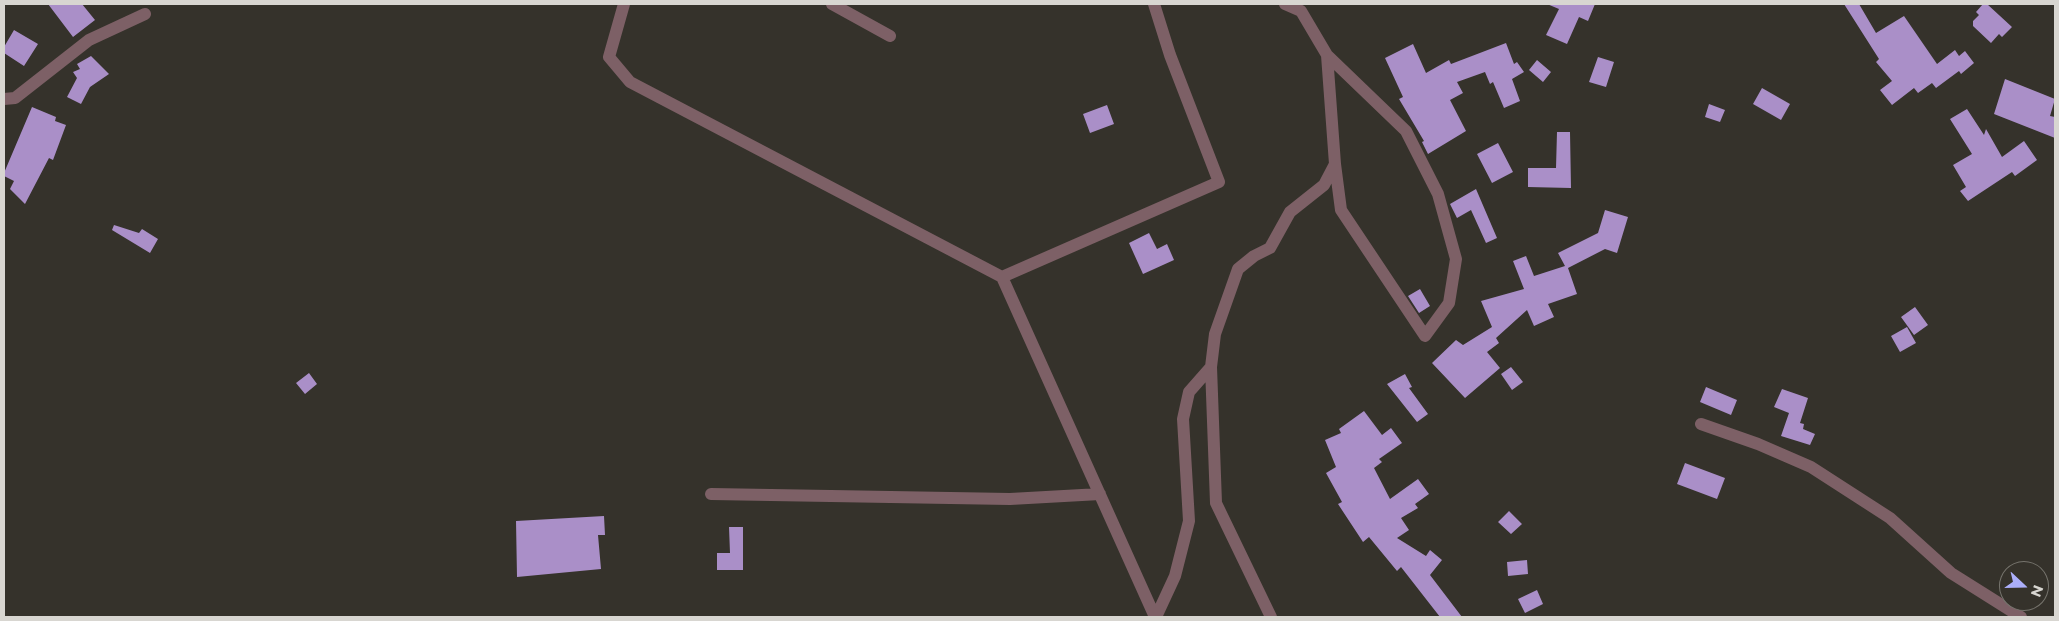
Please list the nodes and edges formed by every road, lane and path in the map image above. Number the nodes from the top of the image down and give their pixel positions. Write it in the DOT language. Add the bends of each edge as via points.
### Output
graph roads {
  1 [pos="624,4"];
  2 [pos="832,4"];
  3 [pos="1154,4"];
  4 [pos="1285,4"];
  5 [pos="145,14"];
  6 [pos="890,36"];
  7 [pos="1327,55"];
  8 [pos="4,98"];
  9 [pos="1335,164"];
  10 [pos="1002,277"];
  11 [pos="1211,367"];
  12 [pos="1701,424"];
  13 [pos="711,494"];
  14 [pos="1100,494"];
  15 [pos="1156,617"];
  16 [pos="1271,617"];
  17 [pos="2021,617"];
  1 -- 10 [label="street" via="608,57 630,82"];
  2 -- 6 [label="street"];
  3 -- 10 [label="street" via="1219,182"];
  4 -- 7 [label="street" via="1301,11"];
  5 -- 8 [label="street" via="89,40 14,98"];
  7 -- 9 [label="street"];
  7 -- 9 [label="street" via="1406,131 1438,194 1456,259 1450,303 1425,336 1341,210"];
  9 -- 11 [label="street" via="1324,185 1290,212 1270,248 1238,269 1215,334"];
  10 -- 14 [label="street"];
  11 -- 15 [label="street" via="1189,392 1183,419 1189,521 1175,576"];
  11 -- 16 [label="street" via="1216,503"];
  12 -- 17 [label="street" via="1811,467 1890,518 1951,573"];
  13 -- 14 [label="street" via="1010,500"];
  14 -- 15 [label="street"];
}
